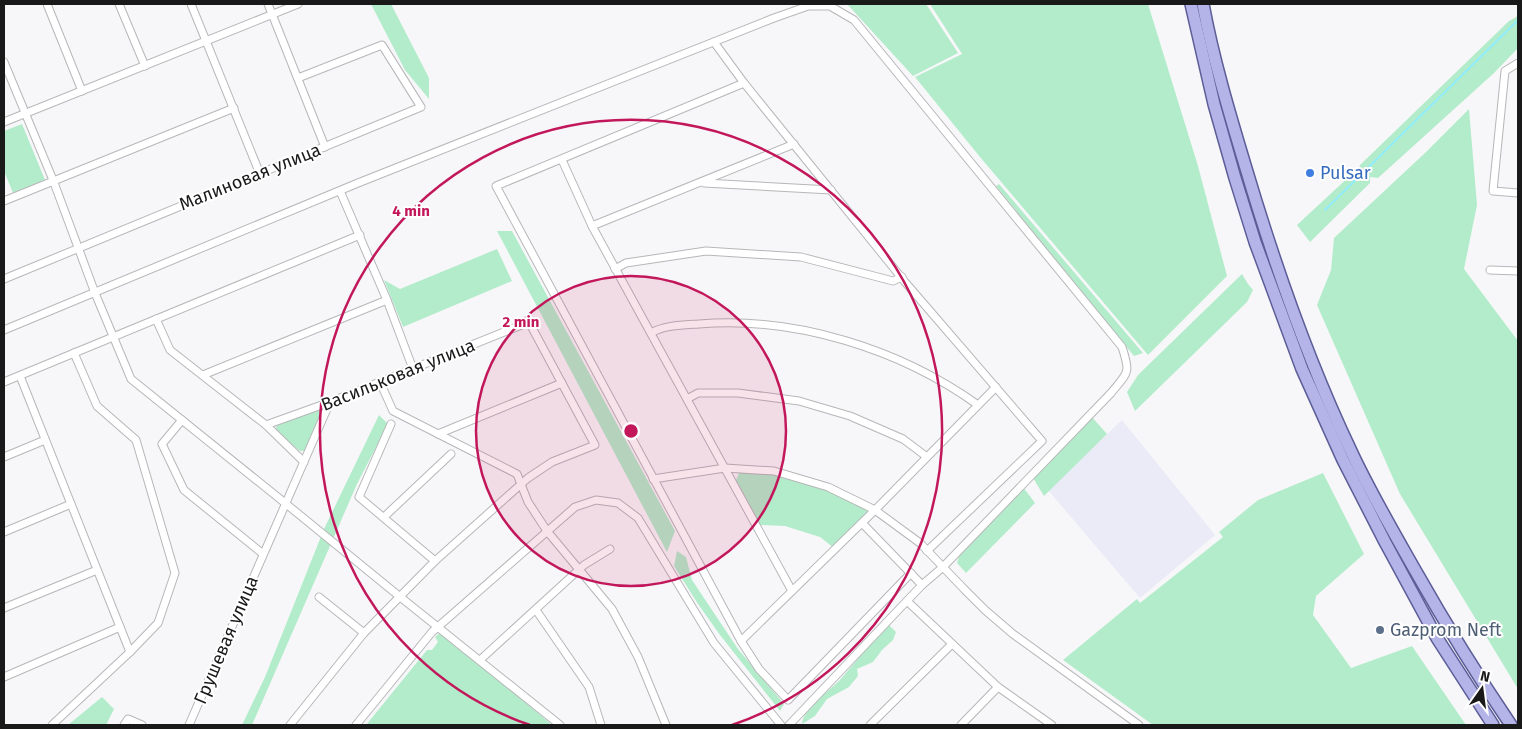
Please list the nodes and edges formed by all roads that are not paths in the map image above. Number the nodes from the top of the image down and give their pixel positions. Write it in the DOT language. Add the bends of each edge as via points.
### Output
graph roads {
  1 [pos="47,4"];
  2 [pos="119,4"];
  3 [pos="191,4"];
  4 [pos="268,4"];
  5 [pos="298,4"];
  6 [pos="1191,4"];
  7 [pos="1203,4"];
  8 [pos="272,14"];
  9 [pos="206,42"];
  10 [pos="714,42"];
  11 [pos="4,62"];
  12 [pos="1518,63"];
  13 [pos="145,66"];
  14 [pos="298,78"];
  15 [pos="744,83"];
  16 [pos="82,91"];
  17 [pos="234,108"];
  18 [pos="26,114"];
  19 [pos="4,122"];
  20 [pos="794,144"];
  21 [pos="325,147"];
  22 [pos="562,160"];
  23 [pos="260,174"];
  24 [pos="1248,175"];
  25 [pos="1235,178"];
  26 [pos="53,180"];
  27 [pos="701,183"];
  28 [pos="831,190"];
  29 [pos="340,191"];
  30 [pos="1518,193"];
  31 [pos="4,201"];
  32 [pos="592,226"];
  33 [pos="360,235"];
  34 [pos="79,247"];
  35 [pos="615,269"];
  36 [pos="1490,270"];
  37 [pos="1518,272"];
  38 [pos="902,277"];
  39 [pos="4,278"];
  40 [pos="96,293"];
  41 [pos="387,300"];
  42 [pos="156,319"];
  43 [pos="4,330"];
  44 [pos="651,333"];
  45 [pos="114,337"];
  46 [pos="74,353"];
  47 [pos="413,369"];
  48 [pos="20,376"];
  49 [pos="203,376"];
  50 [pos="4,382"];
  51 [pos="380,382"];
  52 [pos="562,383"];
  53 [pos="996,387"];
  54 [pos="687,399"];
  55 [pos="330,402"];
  56 [pos="978,405"];
  57 [pos="182,420"];
  58 [pos="392,424"];
  59 [pos="266,425"];
  60 [pos="438,434"];
  61 [pos="45,440"];
  62 [pos="451,454"];
  63 [pos="4,457"];
  64 [pos="927,457"];
  65 [pos="304,462"];
  66 [pos="725,468"];
  67 [pos="653,479"];
  68 [pos="522,484"];
  69 [pos="285,503"];
  70 [pos="71,504"];
  71 [pos="875,510"];
  72 [pos="384,517"];
  73 [pos="862,523"];
  74 [pos="548,531"];
  75 [pos="4,532"];
  76 [pos="610,549"];
  77 [pos="927,551"];
  78 [pos="263,554"];
  79 [pos="435,561"];
  80 [pos="943,567"];
  81 [pos="97,570"];
  82 [pos="579,570"];
  83 [pos="911,574"];
  84 [pos="922,585"];
  85 [pos="792,591"];
  86 [pos="399,596"];
  87 [pos="319,597"];
  88 [pos="907,601"];
  89 [pos="4,608"];
  90 [pos="536,610"];
  91 [pos="438,626"];
  92 [pos="120,627"];
  93 [pos="364,633"];
  94 [pos="741,641"];
  95 [pos="952,644"];
  96 [pos="130,652"];
  97 [pos="480,660"];
  98 [pos="4,677"];
  99 [pos="998,687"];
  100 [pos="52,725"];
  101 [pos="124,725"];
  102 [pos="142,725"];
  103 [pos="189,725"];
  104 [pos="290,725"];
  105 [pos="356,725"];
  106 [pos="560,725"];
  107 [pos="601,725"];
  108 [pos="666,725"];
  109 [pos="781,725"];
  110 [pos="789,725"];
  111 [pos="870,725"];
  112 [pos="961,725"];
  113 [pos="1052,725"];
  114 [pos="1139,725"];
  115 [pos="1493,725"];
  116 [pos="1511,725"];
  1 -- 16 [label="street"];
  2 -- 13 [label="street"];
  3 -- 9 [label="street"];
  4 -- 8 [label="street"];
  5 -- 8 [label="street"];
  6 -- 25 [label="main road"];
  7 -- 24 [label="main road" via="1225,99"];
  8 -- 9 [label="street"];
  8 -- 14 [label="street"];
  9 -- 13 [label="street"];
  9 -- 17 [label="street"];
  10 -- 15 [label="street"];
  10 -- 29 [label="street"];
  10 -- 80 [label="street" via="808,6 830,6 854,20 1122,346 1127,373 1114,390"];
  11 -- 18 [label="street"];
  12 -- 30 [label="street" via="1505,71 1493,191"];
  13 -- 16 [label="street"];
  14 -- 21 [label="street"];
  14 -- 21 [label="street, Малиновая улица" via="382,45 421,107"];
  15 -- 20 [label="street"];
  15 -- 22 [label="street"];
  16 -- 18 [label="street"];
  17 -- 23 [label="street"];
  17 -- 26 [label="street"];
  18 -- 19 [label="street"];
  18 -- 26 [label="street"];
  20 -- 27 [label="street"];
  20 -- 28 [label="street"];
  21 -- 23 [label="street, Малиновая улица"];
  22 -- 32 [label="street"];
  22 -- 67 [label="street" via="496,186"];
  23 -- 34 [label="street, Малиновая улица"];
  24 -- 25 [label="main road"];
  24 -- 116 [label="main road" via="1289,304 1351,452 1394,534"];
  25 -- 115 [label="main road" via="1302,369 1343,460 1437,638"];
  26 -- 31 [label="street"];
  26 -- 34 [label="street"];
  27 -- 28 [label="street"];
  27 -- 32 [label="street"];
  28 -- 38 [label="street"];
  29 -- 33 [label="street"];
  29 -- 40 [label="street"];
  32 -- 35 [label="street"];
  33 -- 41 [label="street"];
  33 -- 42 [label="street"];
  34 -- 39 [label="street, Малиновая улица"];
  34 -- 40 [label="street"];
  35 -- 38 [label="street" via="626,263 706,251 801,257 893,281"];
  35 -- 44 [label="street"];
  36 -- 37 [label="street"];
  38 -- 53 [label="street"];
  40 -- 43 [label="street"];
  40 -- 45 [label="street"];
  41 -- 47 [label="street"];
  41 -- 49 [label="street"];
  42 -- 45 [label="street"];
  42 -- 49 [label="street" via="170,350"];
  44 -- 54 [label="street"];
  44 -- 56 [label="street" via="673,326 718,322 787,327 853,342 900,361"];
  45 -- 46 [label="street"];
  45 -- 57 [label="street" via="132,379"];
  46 -- 48 [label="street"];
  46 -- 96 [label="street" via="97,406 136,440 175,573 158,623"];
  47 -- 51 [label="street, Васильковая улица"];
  47 -- 52 [label="street, Васильковая улица" via="529,322"];
  48 -- 50 [label="street"];
  48 -- 61 [label="street"];
  49 -- 59 [label="street"];
  51 -- 55 [label="street, Васильковая улица"];
  51 -- 60 [label="street" via="393,411"];
  52 -- 60 [label="street"];
  52 -- 68 [label="street" via="595,445 552,462"];
  53 -- 56 [label="street"];
  53 -- 77 [label="street" via="1042,441"];
  54 -- 64 [label="street" via="698,393 738,393 799,401 850,416 903,439"];
  54 -- 66 [label="street"];
  55 -- 59 [label="street, Васильковая улица"];
  55 -- 65 [label="street, Грушевая улица"];
  56 -- 64 [label="street"];
  57 -- 69 [label="street"];
  57 -- 78 [label="street, Грушевая улица" via="162,444 184,490"];
  58 -- 72 [label="street" via="359,497"];
  59 -- 65 [label="street"];
  60 -- 68 [label="street" via="516,474"];
  61 -- 63 [label="street"];
  61 -- 70 [label="street"];
  62 -- 72 [label="street"];
  64 -- 71 [label="street"];
  65 -- 69 [label="street, Грушевая улица"];
  66 -- 67 [label="street"];
  66 -- 71 [label="street" via="774,471 828,486"];
  66 -- 85 [label="street"];
  67 -- 94 [label="street"];
  68 -- 74 [label="street" via="528,502"];
  68 -- 79 [label="street"];
  69 -- 78 [label="street, Грушевая улица"];
  69 -- 86 [label="street"];
  70 -- 75 [label="street"];
  70 -- 81 [label="street"];
  71 -- 73 [label="street"];
  71 -- 77 [label="street" via="920,542"];
  72 -- 79 [label="street"];
  73 -- 83 [label="street"];
  73 -- 85 [label="street"];
  74 -- 82 [label="street"];
  74 -- 91 [label="street"];
  74 -- 109 [label="street" via="576,507 596,500 618,503 638,518 714,643"];
  76 -- 82 [label="street"];
  77 -- 80 [label="street"];
  78 -- 103 [label="street, Грушевая улица"];
  79 -- 86 [label="street"];
  80 -- 84 [label="street"];
  80 -- 114 [label="street" via="1013,634"];
  81 -- 89 [label="street"];
  81 -- 92 [label="street"];
  82 -- 90 [label="street"];
  82 -- 108 [label="street" via="612,609 638,657"];
  83 -- 84 [label="street"];
  83 -- 94 [label="street" via="788,700 759,669"];
  84 -- 88 [label="street"];
  85 -- 94 [label="street"];
  86 -- 91 [label="street"];
  86 -- 93 [label="street"];
  87 -- 93 [label="street"];
  88 -- 95 [label="street"];
  88 -- 110 [label="street"];
  90 -- 97 [label="street"];
  90 -- 107 [label="street" via="589,687"];
  91 -- 97 [label="street"];
  91 -- 105 [label="street"];
  92 -- 96 [label="street"];
  92 -- 98 [label="street"];
  93 -- 104 [label="street"];
  95 -- 99 [label="street"];
  95 -- 111 [label="street"];
  96 -- 100 [label="street"];
  97 -- 106 [label="street"];
  99 -- 112 [label="street"];
  99 -- 113 [label="street"];
  101 -- 102 [label="street" via="128,719"];
}
